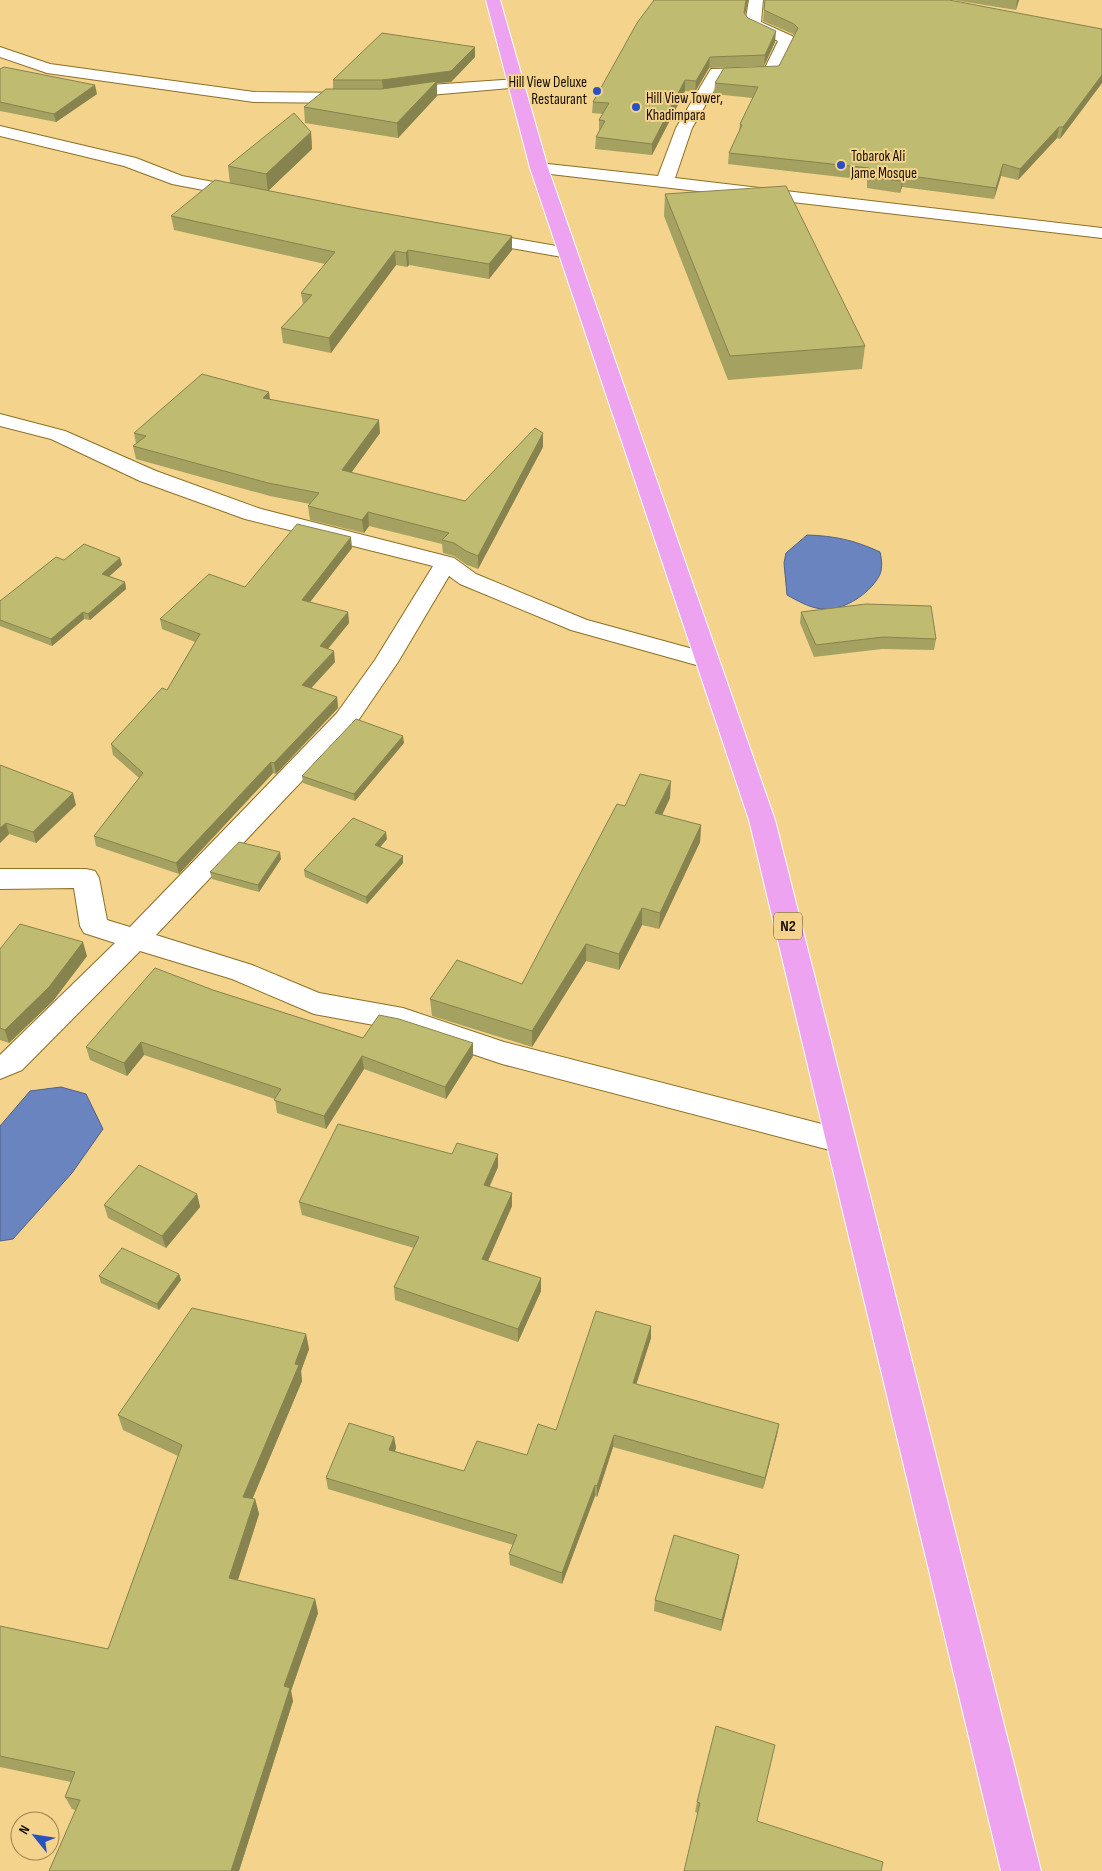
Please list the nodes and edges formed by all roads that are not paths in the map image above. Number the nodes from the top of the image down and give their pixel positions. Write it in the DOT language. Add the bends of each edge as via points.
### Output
graph roads {
  1 [pos="493,0"];
  2 [pos="756,0"];
  3 [pos="0,52"];
  4 [pos="516,84"];
  5 [pos="366,98"];
  6 [pos="383,98"];
  7 [pos="0,132"];
  8 [pos="539,168"];
  9 [pos="665,182"];
  10 [pos="263,197"];
  11 [pos="1102,233"];
  12 [pos="463,234"];
  13 [pos="568,253"];
  14 [pos="0,420"];
  15 [pos="446,563"];
  16 [pos="707,660"];
  17 [pos="0,879"];
  18 [pos="134,939"];
  19 [pos="0,1068"];
  20 [pos="841,1141"];
  21 [pos="1021,1871"];
  1 -- 4 [label="highway, N2"];
  2 -- 9 [label="street" via="753,24 787,39 770,73 717,72 684,128"];
  3 -- 5 [label="street" via="47,68 254,98"];
  4 -- 6 [label="street" via="430,90"];
  4 -- 8 [label="highway, N2"];
  7 -- 10 [label="street" via="130,162 178,180"];
  8 -- 9 [label="street"];
  8 -- 13 [label="highway, N2"];
  9 -- 11 [label="street"];
  12 -- 13 [label="street"];
  13 -- 16 [label="highway, N2"];
  14 -- 15 [label="street" via="58,435 148,476 253,514"];
  15 -- 16 [label="street" via="468,579 579,625"];
  15 -- 18 [label="street" via="388,660 345,720 206,868"];
  16 -- 20 [label="highway, N2" via="762,820"];
  17 -- 18 [label="street" via="86,878 94,926"];
  18 -- 19 [label="street" via="12,1062"];
  18 -- 20 [label="street" via="242,972 314,1003 403,1020 502,1053"];
  20 -- 21 [label="highway, N2"];
}
